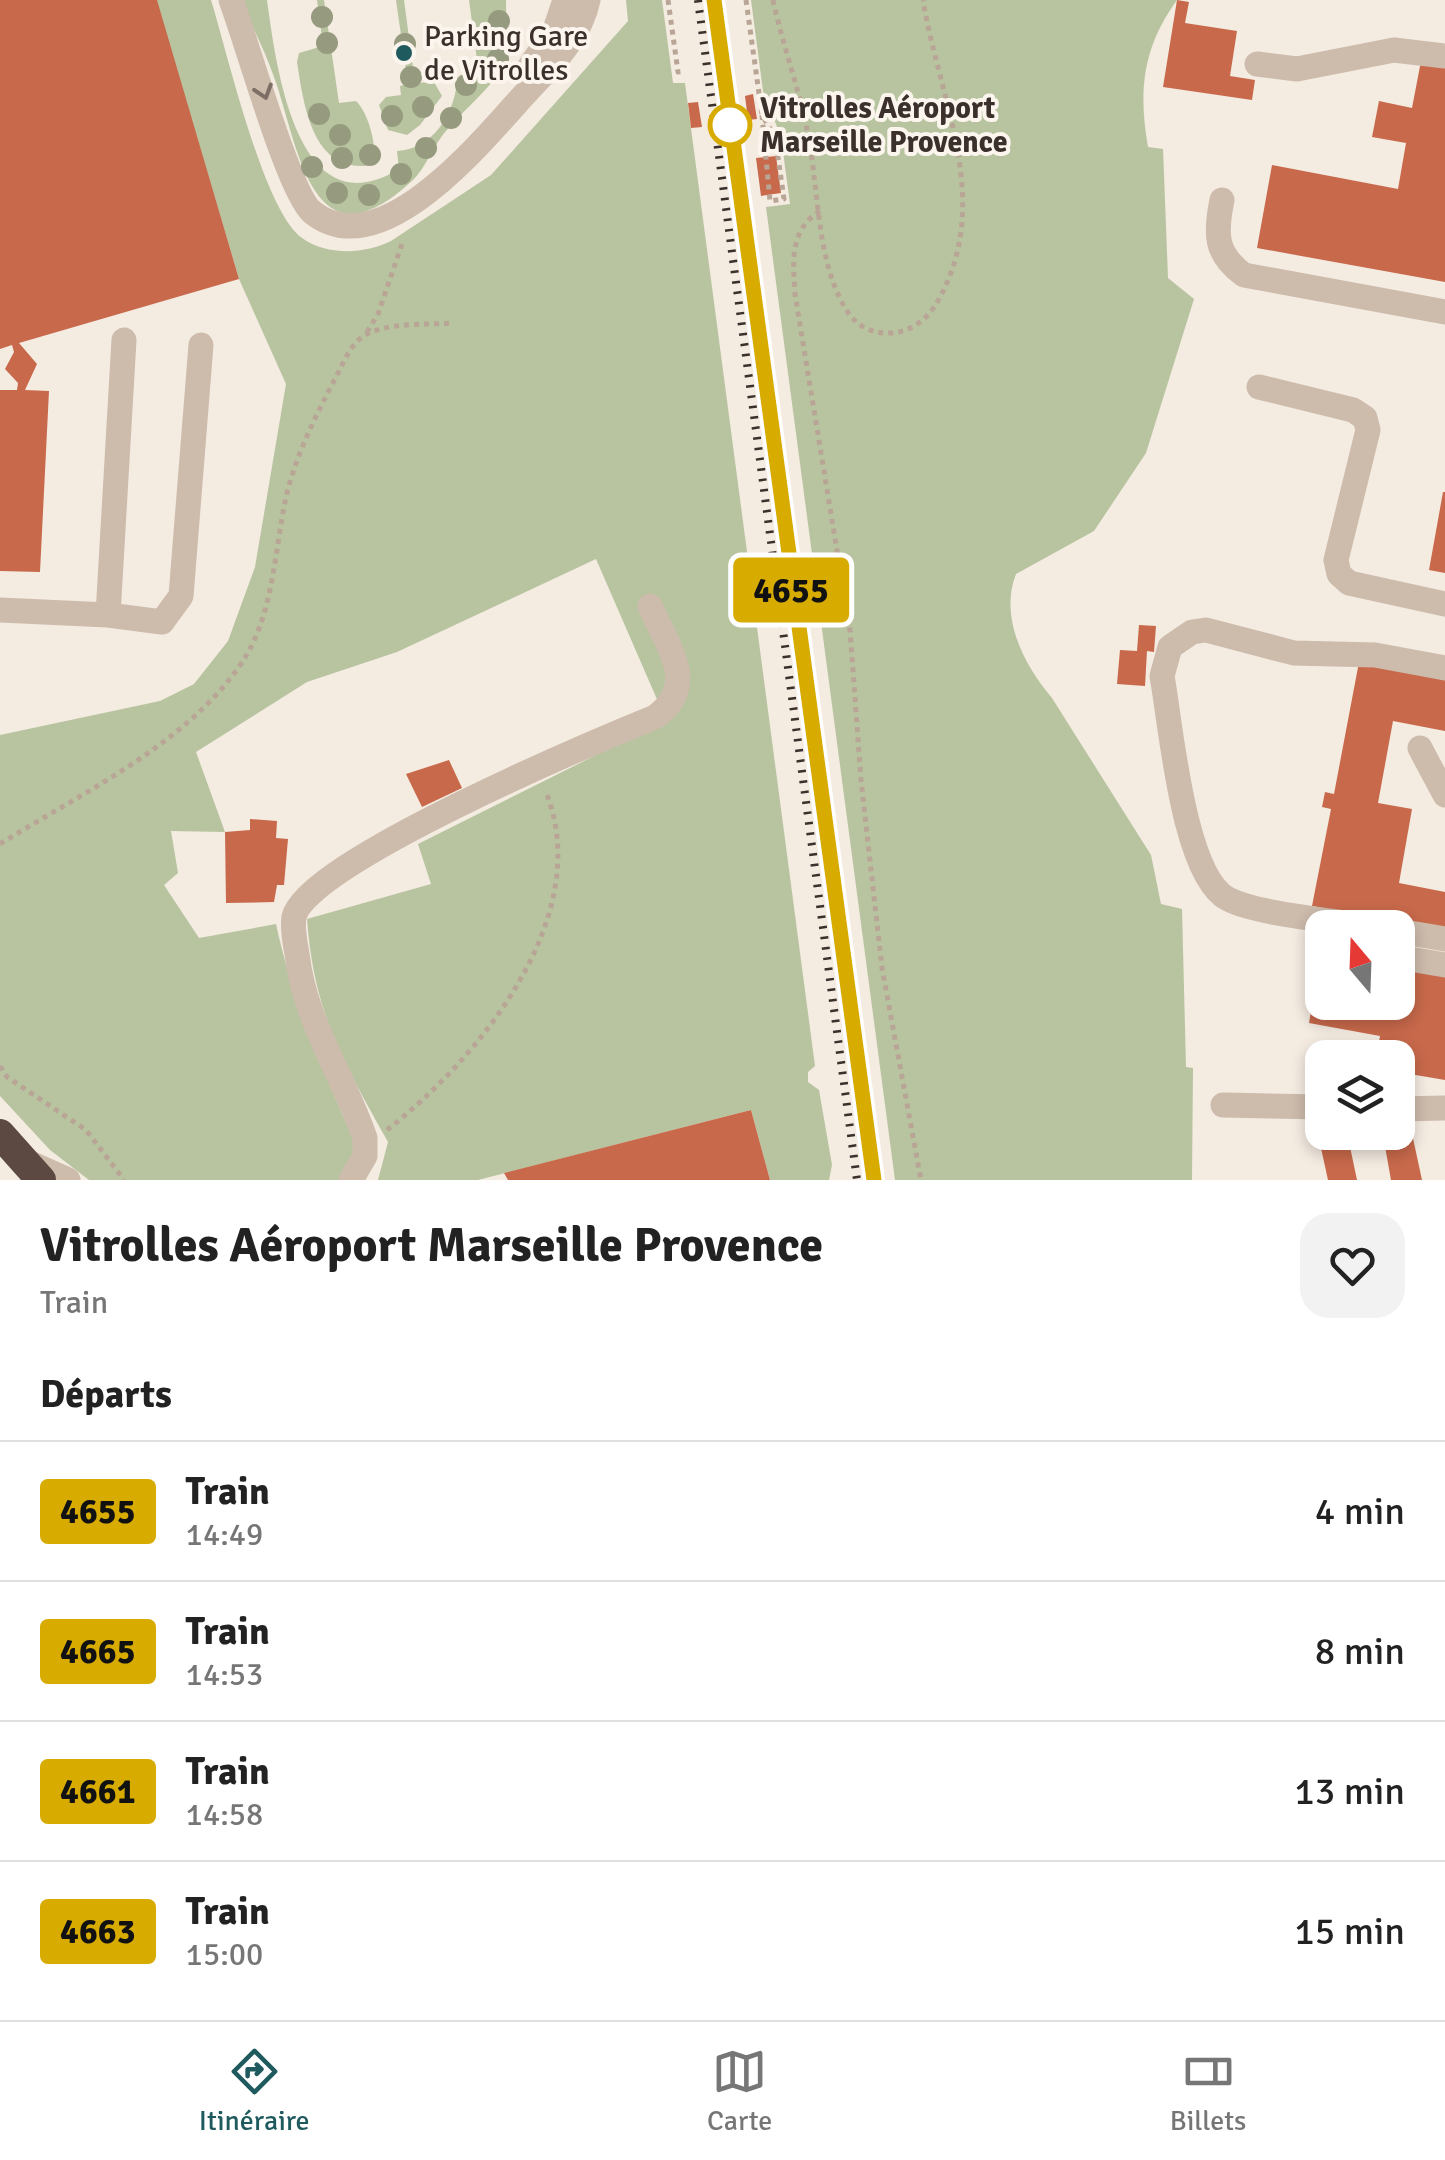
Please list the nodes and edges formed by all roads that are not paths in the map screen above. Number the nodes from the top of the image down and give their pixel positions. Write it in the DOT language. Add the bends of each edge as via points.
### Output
graph roads {
  1 [pos="231,0"];
  2 [pos="565,0"];
  3 [pos="588,0"];
  4 [pos="1445,56"];
  5 [pos="1257,64"];
  6 [pos="1222,200"];
  7 [pos="391,214"];
  8 [pos="1445,312"];
  9 [pos="124,340"];
  10 [pos="202,345"];
  11 [pos="1258,387"];
  12 [pos="1445,604"];
  13 [pos="650,606"];
  14 [pos="0,610"];
  15 [pos="108,615"];
  16 [pos="1445,668"];
  17 [pos="1420,748"];
  18 [pos="1445,795"];
  19 [pos="1305,915"];
  20 [pos="1415,934"];
  21 [pos="1445,939"];
  22 [pos="1415,960"];
  23 [pos="1445,965"];
  24 [pos="1223,1105"];
  25 [pos="1305,1107"];
  26 [pos="1445,1108"];
  27 [pos="1415,1109"];
  28 [pos="0,1134"];
  29 [pos="32,1170"];
  30 [pos="68,1180"];
  31 [pos="351,1180"];
  1 -- 7 [label="street, one-way" via="298,196 337,224 364,225"];
  2 -- 7 [label="street" via="550,39 508,93"];
  3 -- 7 [label="street" via="569,44 458,168"];
  4 -- 5 [label="street" via="1394,50 1297,69"];
  6 -- 8 [label="street" via="1218,248 1244,275"];
  9 -- 15 [label="street"];
  10 -- 15 [label="street" via="181,596 162,622"];
  11 -- 12 [label="street" via="1365,418 1368,430 1336,560 1339,574 1349,583"];
  13 -- 31 [label="street" via="678,673 672,705 466,801 318,885 298,907 294,932 306,1007 360,1123 365,1148"];
  14 -- 15 [label="street"];
  16 -- 19 [label="street" via="1364,654 1294,653 1206,630 1179,640 1163,660 1195,855 1213,887 1237,903"];
  17 -- 18 [label="street"];
  20 -- 21 [label="street"];
  22 -- 23 [label="street"];
  24 -- 25 [label="street"];
  26 -- 27 [label="street"];
  28 -- 29 [label="highway"];
  29 -- 30 [label="street"];
}
